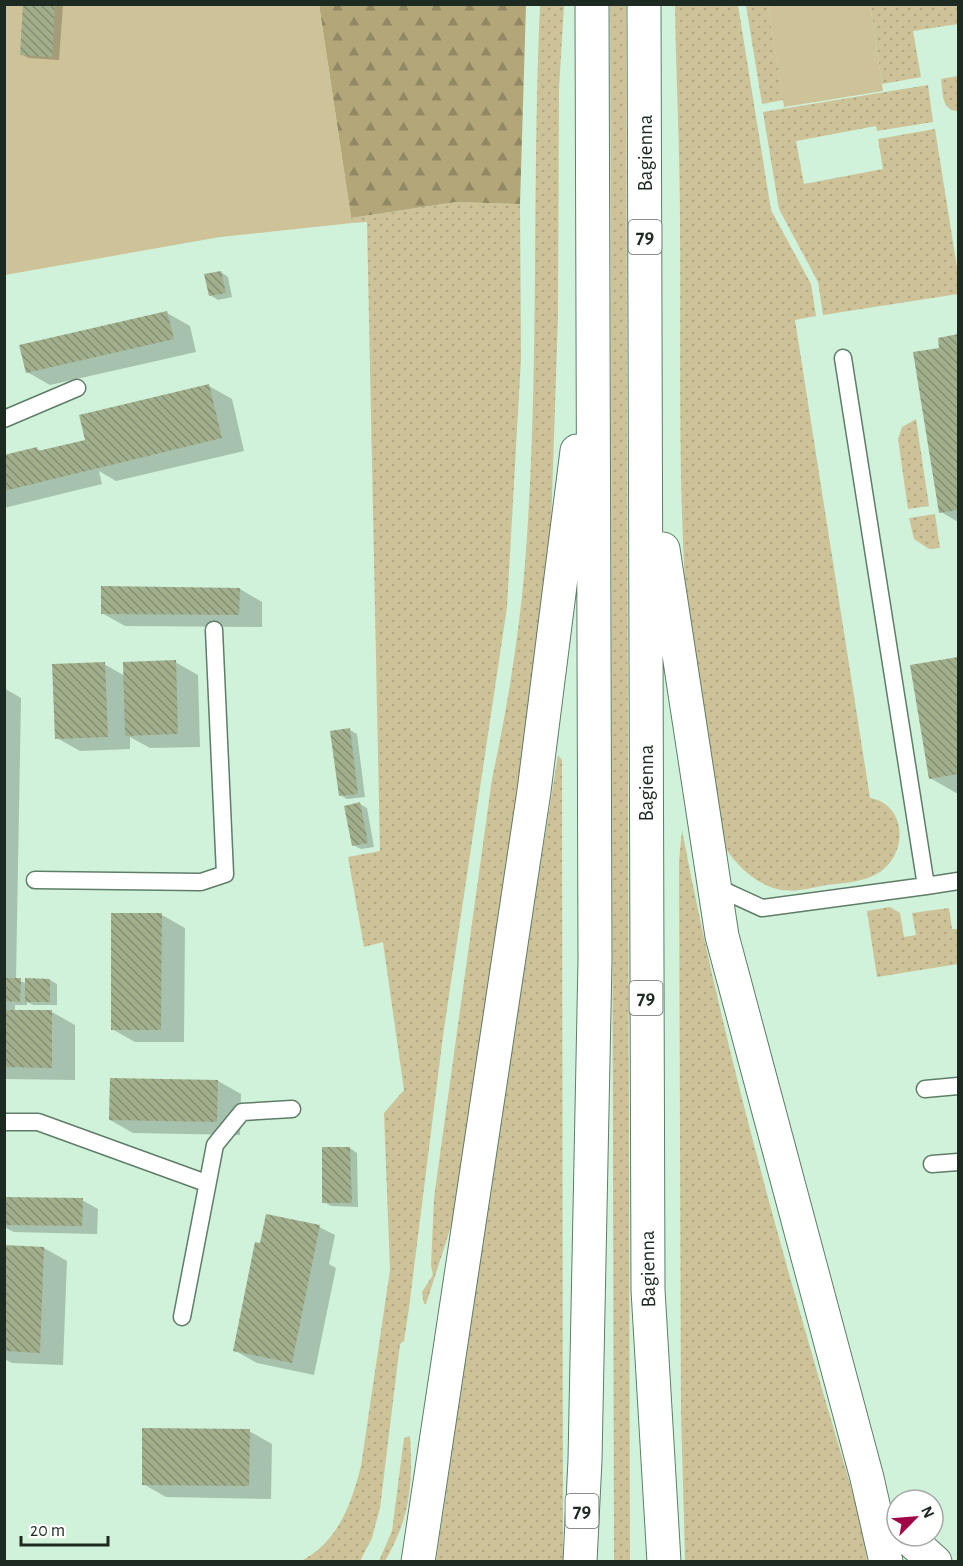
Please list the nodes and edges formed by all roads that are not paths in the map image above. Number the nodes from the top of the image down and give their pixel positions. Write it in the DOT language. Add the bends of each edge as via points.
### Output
graph roads {
  1 [pos="592,4"];
  2 [pos="644,4"];
  3 [pos="594,321"];
  4 [pos="843,358"];
  5 [pos="77,388"];
  6 [pos="4,419"];
  7 [pos="646,435"];
  8 [pos="214,630"];
  9 [pos="35,880"];
  10 [pos="958,881"];
  11 [pos="713,885"];
  12 [pos="926,886"];
  13 [pos="958,1086"];
  14 [pos="925,1089"];
  15 [pos="292,1109"];
  16 [pos="4,1122"];
  17 [pos="958,1162"];
  18 [pos="932,1164"];
  19 [pos="206,1183"];
  20 [pos="182,1317"];
  21 [pos="585,1460"];
  22 [pos="657,1466"];
  23 [pos="867,1478"];
  24 [pos="885,1505"];
  25 [pos="420,1548"];
  26 [pos="919,1548"];
  27 [pos="399,1562"];
  28 [pos="580,1562"];
  29 [pos="590,1562"];
  30 [pos="653,1562"];
  31 [pos="664,1562"];
  32 [pos="886,1562"];
  33 [pos="935,1562"];
  1 -- 3 [label="main road, 79"];
  2 -- 7 [label="main road, Bagienna / 79"];
  3 -- 21 [label="main road, 79" via="595,960"];
  3 -- 25 [label="main road" via="534,791"];
  4 -- 12 [label="lane"];
  5 -- 6 [label="lane"];
  7 -- 11 [label="main road"];
  7 -- 22 [label="main road, Bagienna / 79" via="647,1206"];
  8 -- 9 [label="lane" via="225,874 201,882"];
  10 -- 12 [label="lane"];
  11 -- 12 [label="lane" via="762,908"];
  11 -- 23 [label="main road" via="759,1081"];
  13 -- 14 [label="lane"];
  15 -- 19 [label="lane" via="242,1112 215,1145"];
  16 -- 19 [label="lane" via="38,1122"];
  17 -- 18 [label="lane"];
  19 -- 20 [label="lane"];
  21 -- 28 [label="main road, 79"];
  21 -- 29 [label="lane"];
  22 -- 30 [label="lane"];
  22 -- 31 [label="main road, Bagienna / 79"];
  23 -- 24 [label="main road"];
  23 -- 32 [label="main road"];
  25 -- 27 [label="main road"];
  26 -- 33 [label="main road"];
}
